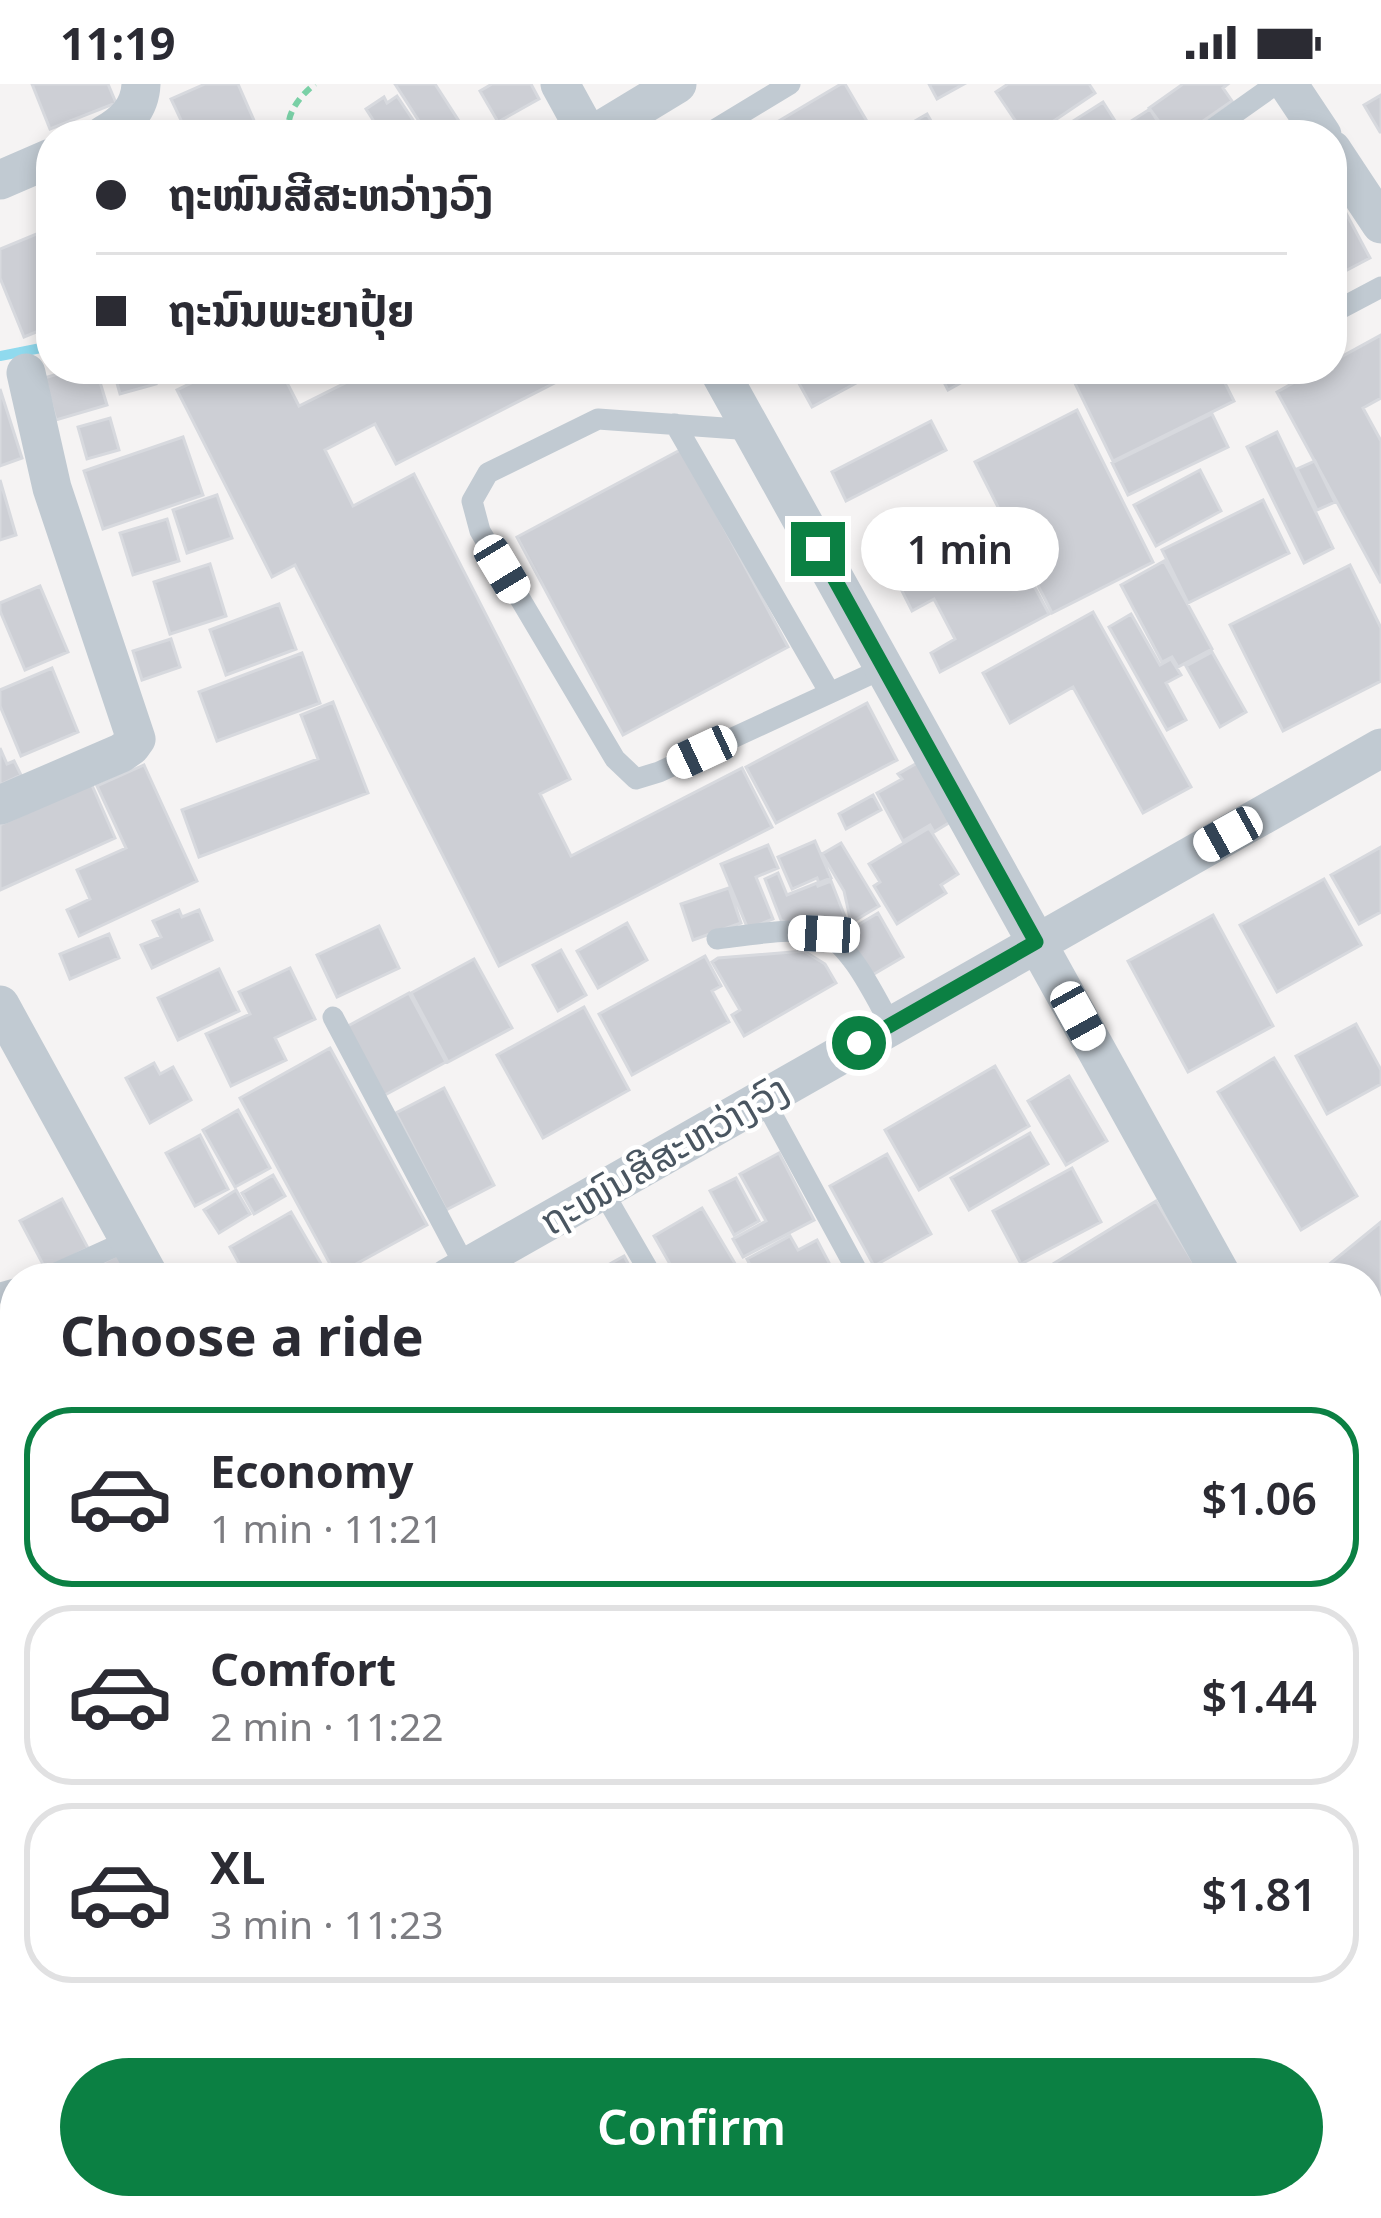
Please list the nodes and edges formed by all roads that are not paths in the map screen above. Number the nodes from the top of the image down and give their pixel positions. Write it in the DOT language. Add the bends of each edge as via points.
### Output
graph roads {
  1 [pos="141,84"];
  2 [pos="560,84"];
  3 [pos="676,84"];
  4 [pos="790,84"];
  5 [pos="1276,84"];
  6 [pos="1288,84"];
  7 [pos="124,120"];
  8 [pos="582,120"];
  9 [pos="616,120"];
  10 [pos="746,120"];
  11 [pos="1225,120"];
  12 [pos="1312,120"];
  13 [pos="36,165"];
  14 [pos="1347,173"];
  15 [pos="0,181"];
  16 [pos="1381,224"];
  17 [pos="1381,287"];
  18 [pos="1347,305"];
  19 [pos="26,373"];
  20 [pos="726,384"];
  21 [pos="675,424"];
  22 [pos="752,430"];
  23 [pos="884,668"];
  24 [pos="830,693"];
  25 [pos="1381,748"];
  26 [pos="0,805"];
  27 [pos="717,939"];
  28 [pos="1036,942"];
  29 [pos="0,1005"];
  30 [pos="333,1017"];
  31 [pos="891,1025"];
  32 [pos="763,1098"];
  33 [pos="602,1190"];
  34 [pos="129,1240"];
  35 [pos="78,1263"];
  36 [pos="141,1263"];
  37 [pos="471,1263"];
  38 [pos="486,1263"];
  39 [pos="644,1263"];
  40 [pos="853,1263"];
  41 [pos="1215,1263"];
  1 -- 7 [label="street"];
  2 -- 8 [label="street"];
  3 -- 9 [label="street"];
  4 -- 10 [label="lane"];
  5 -- 11 [label="lane"];
  6 -- 12 [label="street"];
  13 -- 15 [label="street"];
  14 -- 16 [label="street"];
  17 -- 18 [label="lane"];
  19 -- 26 [label="street" via="52,488 136,739 121,753"];
  20 -- 22 [label="street"];
  21 -- 22 [label="lane"];
  21 -- 24 [label="lane"];
  21 -- 24 [label="lane" via="598,418 488,473 472,501 479,531 615,759 635,779"];
  22 -- 23 [label="street"];
  23 -- 24 [label="lane"];
  23 -- 28 [label="street"];
  25 -- 28 [label="street, ຖະໜົນສີສະຫວ່າງວົງ"];
  27 -- 31 [label="lane" via="824,934 852,958"];
  28 -- 31 [label="street, ຖະໜົນສີສະຫວ່າງວົງ"];
  28 -- 41 [label="street"];
  29 -- 34 [label="street"];
  30 -- 37 [label="lane"];
  31 -- 32 [label="street, ຖະໜົນສີສະຫວ່າງວົງ"];
  32 -- 33 [label="street, ຖະໜົນສີສະຫວ່າງວົງ"];
  32 -- 40 [label="lane"];
  33 -- 38 [label="street, ຖະໜົນສີສະຫວ່າງວົງ"];
  33 -- 39 [label="lane"];
  34 -- 35 [label="lane"];
  34 -- 36 [label="street"];
}
